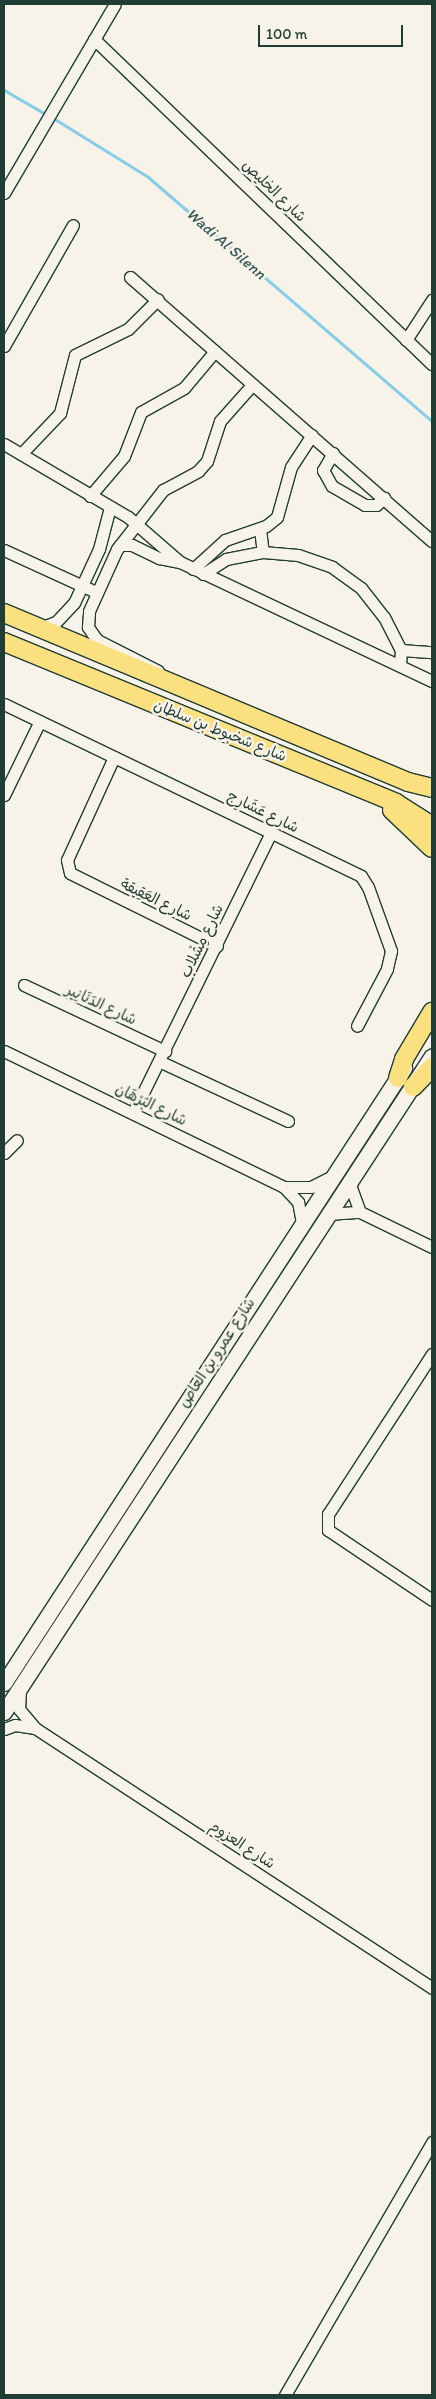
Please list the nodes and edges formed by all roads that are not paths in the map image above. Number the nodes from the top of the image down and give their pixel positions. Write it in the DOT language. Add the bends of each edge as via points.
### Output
graph roads {
  1 [pos="115,4"];
  2 [pos="94,39"];
  3 [pos="4,193"];
  4 [pos="73,225"];
  5 [pos="130,277"];
  6 [pos="158,299"];
  7 [pos="432,300"];
  8 [pos="406,340"];
  9 [pos="4,346"];
  10 [pos="215,351"];
  11 [pos="432,364"];
  12 [pos="252,385"];
  13 [pos="312,435"];
  14 [pos="4,444"];
  15 [pos="333,453"];
  16 [pos="21,454"];
  17 [pos="90,496"];
  18 [pos="384,498"];
  19 [pos="110,507"];
  20 [pos="136,523"];
  21 [pos="260,529"];
  22 [pos="432,541"];
  23 [pos="102,542"];
  24 [pos="118,547"];
  25 [pos="4,550"];
  26 [pos="263,552"];
  27 [pos="180,562"];
  28 [pos="198,571"];
  29 [pos="80,585"];
  30 [pos="96,592"];
  31 [pos="4,613"];
  32 [pos="40,628"];
  33 [pos="4,642"];
  34 [pos="401,650"];
  35 [pos="432,652"];
  36 [pos="400,664"];
  37 [pos="432,681"];
  38 [pos="170,683"];
  39 [pos="4,704"];
  40 [pos="40,721"];
  41 [pos="242,740"];
  42 [pos="114,757"];
  43 [pos="432,788"];
  44 [pos="4,795"];
  45 [pos="432,826"];
  46 [pos="271,832"];
  47 [pos="432,848"];
  48 [pos="217,946"];
  49 [pos="24,985"];
  50 [pos="432,1012"];
  51 [pos="432,1025"];
  52 [pos="357,1026"];
  53 [pos="4,1051"];
  54 [pos="163,1056"];
  55 [pos="432,1056"];
  56 [pos="432,1067"];
  57 [pos="406,1082"];
  58 [pos="133,1113"];
  59 [pos="288,1121"];
  60 [pos="17,1140"];
  61 [pos="4,1153"];
  62 [pos="333,1176"];
  63 [pos="349,1182"];
  64 [pos="284,1187"];
  65 [pos="360,1212"];
  66 [pos="328,1214"];
  67 [pos="302,1222"];
  68 [pos="432,1247"];
  69 [pos="432,1354"];
  70 [pos="432,1600"];
  71 [pos="28,1673"];
  72 [pos="4,1683"];
  73 [pos="4,1712"];
  74 [pos="35,1728"];
  75 [pos="4,1729"];
  76 [pos="432,1988"];
  77 [pos="432,2142"];
  78 [pos="285,2395"];
  1 -- 2 [label="street"];
  2 -- 3 [label="street"];
  2 -- 8 [label="street, شارع الخليص"];
  4 -- 9 [label="street"];
  5 -- 6 [label="street"];
  6 -- 10 [label="street"];
  6 -- 16 [label="street" via="128,329 75,355 60,413"];
  7 -- 8 [label="street"];
  8 -- 11 [label="street, شارع الخليص"];
  10 -- 12 [label="street"];
  10 -- 17 [label="street" via="184,388 142,412 124,456"];
  12 -- 13 [label="street"];
  12 -- 20 [label="street" via="220,422 207,461 187,478 168,485"];
  13 -- 15 [label="street"];
  13 -- 21 [label="street" via="290,467 277,517"];
  14 -- 16 [label="street"];
  15 -- 18 [label="street"];
  15 -- 18 [label="street" via="323,474 332,486 365,505 372,506"];
  16 -- 17 [label="street"];
  17 -- 19 [label="street"];
  18 -- 22 [label="street"];
  19 -- 20 [label="street"];
  19 -- 23 [label="street"];
  20 -- 24 [label="street"];
  20 -- 27 [label="street"];
  21 -- 26 [label="street"];
  21 -- 28 [label="street" via="225,540"];
  23 -- 24 [label="street"];
  23 -- 29 [label="street"];
  24 -- 27 [label="street" via="132,545 159,558"];
  24 -- 30 [label="street"];
  25 -- 29 [label="street"];
  26 -- 28 [label="street" via="226,559"];
  26 -- 34 [label="street" via="316,560 348,577 384,616"];
  27 -- 28 [label="street"];
  28 -- 36 [label="street"];
  29 -- 30 [label="street"];
  29 -- 32 [label="street" via="63,617"];
  30 -- 38 [label="street" via="88,620 91,634 103,644 147,663"];
  31 -- 32 [label="main road, شارع شخبوط بن سلطان"];
  32 -- 38 [label="main road, شارع شخبوط بن سلطان"];
  33 -- 41 [label="main road, شارع شخبوط بن سلطان"];
  34 -- 35 [label="street"];
  34 -- 36 [label="street"];
  36 -- 37 [label="street"];
  38 -- 43 [label="main road, شارع شخبوط بن سلطان" via="408,782"];
  39 -- 40 [label="street, شارع عَشَارِج"];
  40 -- 42 [label="street, شارع عَشَارِج"];
  40 -- 44 [label="street"];
  41 -- 45 [label="main road, شارع شخبوط بن سلطان" via="408,808"];
  41 -- 47 [label="main road" via="271,758 388,808 415,828"];
  42 -- 46 [label="street, شارع عَشَارِج"];
  42 -- 48 [label="street, شارع العَقِيقة" via="67,860 70,872 83,882"];
  46 -- 48 [label="street, شارع مِشْلاب"];
  46 -- 52 [label="street, شارع عَشَارِج" via="357,873 368,887 390,945 390,957"];
  48 -- 54 [label="street, شارع مِشْلاب"];
  49 -- 54 [label="street, شارع الدَنَانِير"];
  50 -- 57 [label="main road" via="404,1058"];
  51 -- 57 [label="main road, شارع عمرو بن العاص"];
  53 -- 58 [label="street, شارع البُرْهَان"];
  54 -- 58 [label="street, شارع مِشْلاب"];
  54 -- 59 [label="street"];
  55 -- 57 [label="main road, شارع عمرو بن العاص"];
  56 -- 57 [label="main road"];
  57 -- 62 [label="main road, شارع عمرو بن العاص"];
  57 -- 63 [label="main road, شارع عمرو بن العاص"];
  58 -- 64 [label="street, شارع البُرْهَان"];
  60 -- 61 [label="street"];
  62 -- 64 [label="street, شارع البُرْهَان" via="311,1187"];
  62 -- 67 [label="main road, شارع عمرو بن العاص"];
  63 -- 65 [label="street"];
  63 -- 66 [label="main road, شارع عمرو بن العاص"];
  64 -- 67 [label="street, شارع البُرْهَان" via="298,1202"];
  65 -- 66 [label="street"];
  65 -- 68 [label="street"];
  66 -- 71 [label="main road, شارع عمرو بن العاص"];
  67 -- 72 [label="main road, شارع عمرو بن العاص"];
  69 -- 70 [label="street" via="328,1514 328,1530"];
  71 -- 73 [label="main road, شارع عمرو بن العاص"];
  71 -- 74 [label="street, شارع العزوم" via="18,1701 23,1716"];
  74 -- 75 [label="street" via="15,1725"];
  74 -- 76 [label="street, شارع العزوم"];
  77 -- 78 [label="street"];
}
